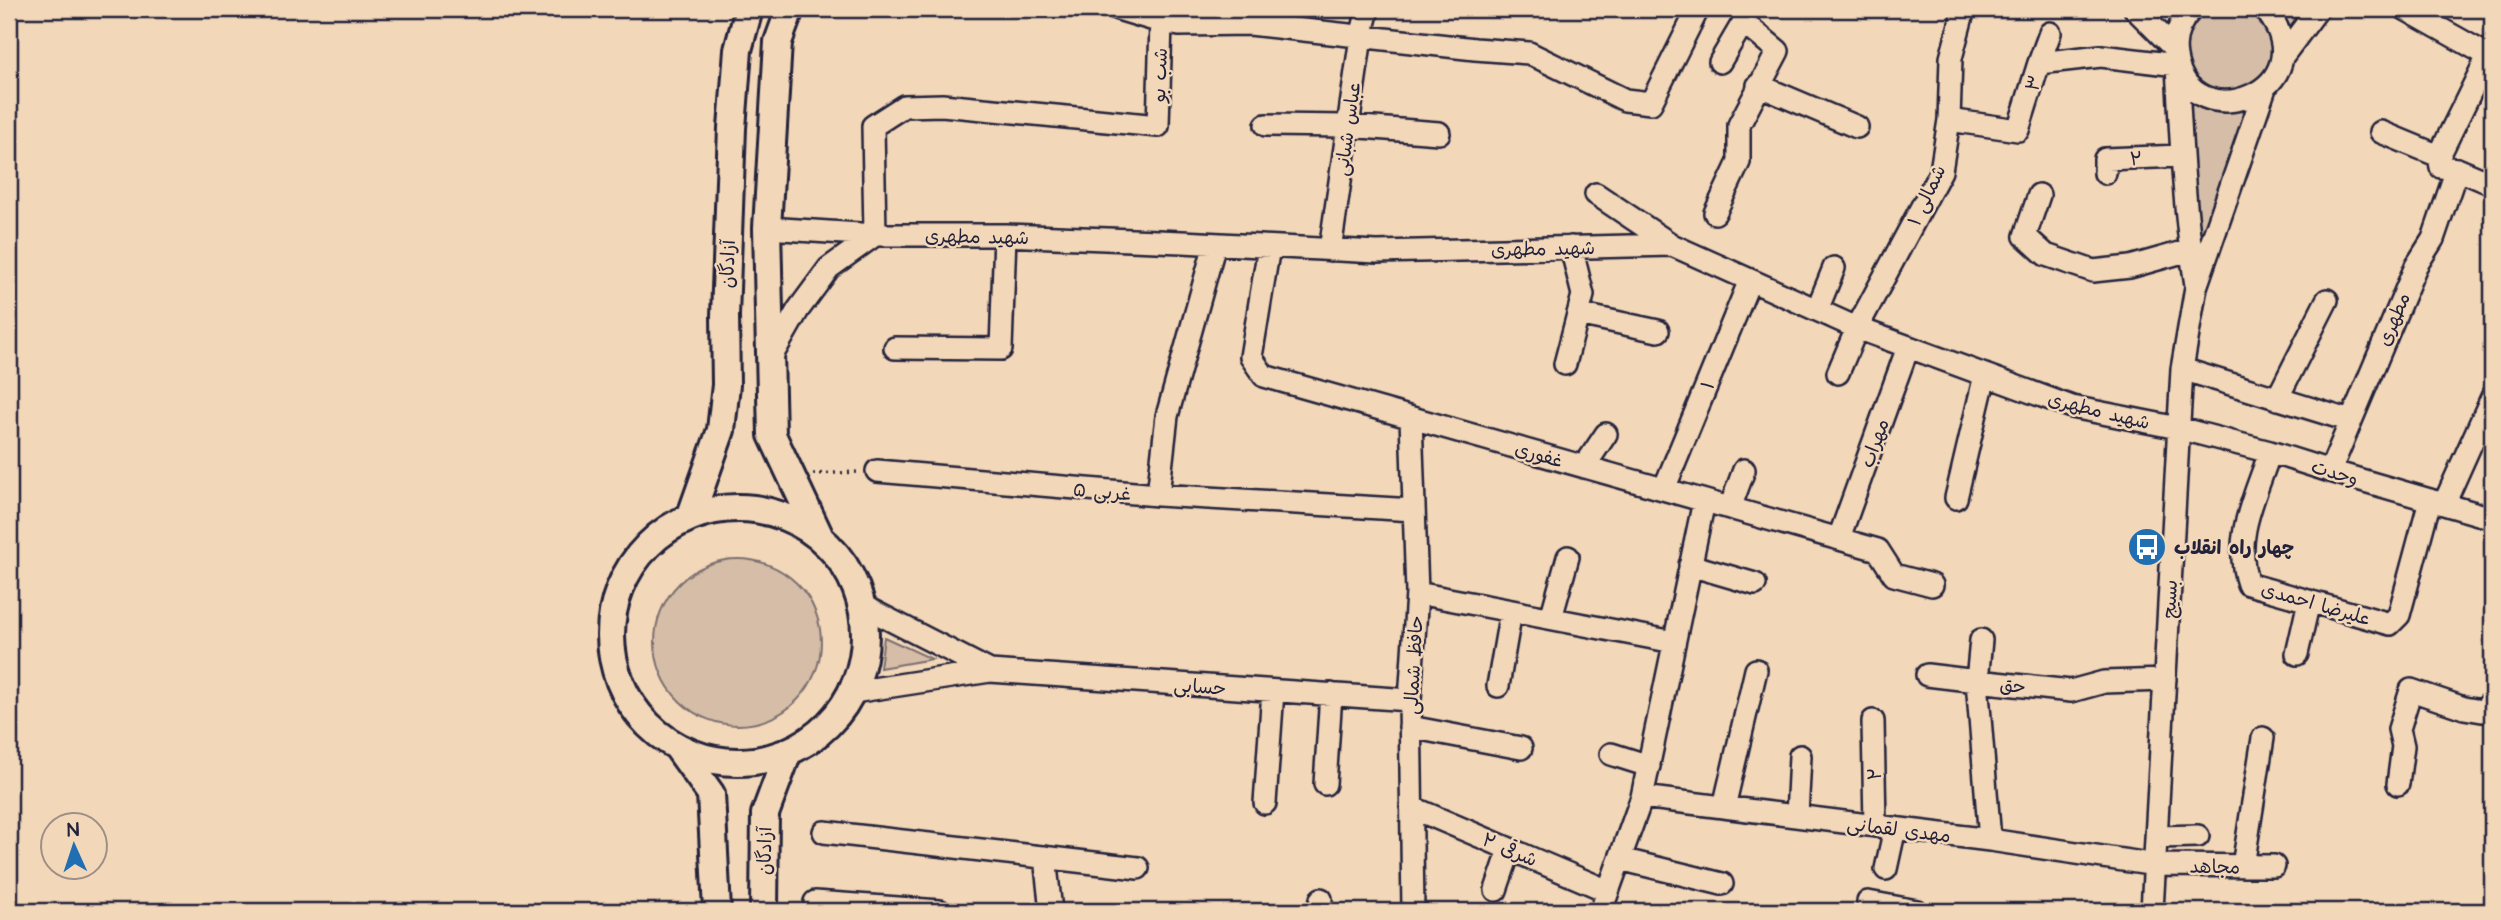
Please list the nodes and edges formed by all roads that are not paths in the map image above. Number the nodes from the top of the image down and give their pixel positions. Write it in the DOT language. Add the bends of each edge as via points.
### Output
graph roads {
  1 [pos="749,9"];
  2 [pos="790,9"];
  3 [pos="1118,9"];
  4 [pos="1368,9"];
  5 [pos="1698,9"];
  6 [pos="1964,9"];
  7 [pos="2135,9"];
  8 [pos="2192,9"];
  9 [pos="2265,9"];
  10 [pos="2318,9"];
  11 [pos="2405,9"];
  12 [pos="1747,15"];
  13 [pos="1268,17"];
  14 [pos="1173,19"];
  15 [pos="2050,33"];
  16 [pos="1361,37"];
  17 [pos="2176,57"];
  18 [pos="2282,57"];
  19 [pos="2489,61"];
  20 [pos="1720,62"];
  21 [pos="2039,63"];
  22 [pos="1758,85"];
  23 [pos="2265,88"];
  24 [pos="1949,120"];
  25 [pos="1266,125"];
  26 [pos="1348,126"];
  27 [pos="1857,127"];
  28 [pos="2381,132"];
  29 [pos="1439,133"];
  30 [pos="2181,156"];
  31 [pos="2448,163"];
  32 [pos="2105,173"];
  33 [pos="2492,184"];
  34 [pos="1596,194"];
  35 [pos="2039,195"];
  36 [pos="1715,212"];
  37 [pos="767,228"];
  38 [pos="875,235"];
  39 [pos="1004,235"];
  40 [pos="1215,244"];
  41 [pos="1672,245"];
  42 [pos="1269,247"];
  43 [pos="1571,247"];
  44 [pos="1330,250"];
  45 [pos="2190,250"];
  46 [pos="1834,268"];
  47 [pos="1751,280"];
  48 [pos="2196,287"];
  49 [pos="2327,300"];
  50 [pos="1817,310"];
  51 [pos="1578,314"];
  52 [pos="1857,328"];
  53 [pos="1658,331"];
  54 [pos="1908,347"];
  55 [pos="895,348"];
  56 [pos="771,359"];
  57 [pos="1565,364"];
  58 [pos="2182,369"];
  59 [pos="1838,373"];
  60 [pos="1985,375"];
  61 [pos="2492,397"];
  62 [pos="2277,398"];
  63 [pos="1411,418"];
  64 [pos="2351,421"];
  65 [pos="2178,428"];
  66 [pos="1606,434"];
  67 [pos="2270,452"];
  68 [pos="1584,467"];
  69 [pos="1744,470"];
  70 [pos="877,471"];
  71 [pos="2330,471"];
  72 [pos="1664,489"];
  73 [pos="1158,495"];
  74 [pos="1956,498"];
  75 [pos="1704,500"];
  76 [pos="2437,502"];
  77 [pos="1730,508"];
  78 [pos="1414,510"];
  79 [pos="691,515"];
  80 [pos="2492,518"];
  81 [pos="818,535"];
  82 [pos="1839,538"];
  83 [pos="1569,557"];
  84 [pos="1690,565"];
  85 [pos="1755,584"];
  86 [pos="1932,585"];
  87 [pos="1417,593"];
  88 [pos="2309,601"];
  89 [pos="863,606"];
  90 [pos="1511,611"];
  91 [pos="1551,618"];
  92 [pos="1981,640"];
  93 [pos="1675,642"];
  94 [pos="2297,654"];
  95 [pos="1756,670"];
  96 [pos="990,671"];
  97 [pos="1927,676"];
  98 [pos="2165,680"];
  99 [pos="1977,681"];
  100 [pos="1498,686"];
  101 [pos="1273,691"];
  102 [pos="853,692"];
  103 [pos="1331,694"];
  104 [pos="1410,700"];
  105 [pos="2492,702"];
  106 [pos="1874,721"];
  107 [pos="1410,727"];
  108 [pos="2263,738"];
  109 [pos="678,748"];
  110 [pos="1521,748"];
  111 [pos="788,752"];
  112 [pos="1611,754"];
  113 [pos="1800,756"];
  114 [pos="1650,765"];
  115 [pos="1325,784"];
  116 [pos="2398,784"];
  117 [pos="1642,797"];
  118 [pos="1265,803"];
  119 [pos="1411,807"];
  120 [pos="1724,807"];
  121 [pos="1797,816"];
  122 [pos="1885,827"];
  123 [pos="824,832"];
  124 [pos="2197,836"];
  125 [pos="2157,837"];
  126 [pos="1990,840"];
  127 [pos="1510,849"];
  128 [pos="1045,858"];
  129 [pos="1620,859"];
  130 [pos="2155,865"];
  131 [pos="2244,866"];
  132 [pos="2274,866"];
  133 [pos="1138,868"];
  134 [pos="1886,869"];
  135 [pos="1722,884"];
  136 [pos="1496,890"];
  137 [pos="1604,901"];
  138 [pos="815,902"];
  139 [pos="1868,902"];
  140 [pos="716,911"];
  141 [pos="764,911"];
  142 [pos="940,911"];
  143 [pos="1051,911"];
  144 [pos="1413,911"];
  145 [pos="1917,911"];
  146 [pos="2152,911"];
  1 -- 79 [label="main road, آزادگان" via="738,50 732,128 721,429"];
  2 -- 37 [label="main road" via="778,42"];
  3 -- 14 [label="street"];
  4 -- 16 [label="street, عباس شبانی"];
  5 -- 16 [label="street, شب بو" via="1651,103 1625,100 1529,53"];
  6 -- 24 [label="street, ۱ شمالی" via="1951,58"];
  7 -- 17 [label="street"];
  8 -- 17 [label="street" via="2177,31"];
  9 -- 18 [label="street" via="2276,22"];
  10 -- 18 [label="street, بسیج"];
  11 -- 19 [label="street"];
  12 -- 20 [label="street"];
  12 -- 22 [label="street" via="1778,51"];
  13 -- 14 [label="street, شب بو" via="1250,24"];
  13 -- 16 [label="street, شب بو"];
  14 -- 38 [label="street, شب بو" via="1158,126 942,105 904,106 873,126"];
  15 -- 21 [label="street"];
  16 -- 26 [label="street, عباس شبانی"];
  17 -- 21 [label="street, ۳" via="2101,56"];
  17 -- 23 [label="street" via="2185,81 2215,100 2250,98"];
  17 -- 30 [label="street, بسیج"];
  18 -- 23 [label="street, بسیج"];
  19 -- 31 [label="street, مطهری"];
  21 -- 24 [label="street, ۳" via="2018,130"];
  22 -- 27 [label="street"];
  22 -- 36 [label="street" via="1738,125 1739,162"];
  23 -- 48 [label="street, بسیج"];
  24 -- 52 [label="street, ۱ شمالی" via="1941,171"];
  25 -- 26 [label="street"];
  26 -- 29 [label="street"];
  26 -- 44 [label="street, عباس شبانی"];
  28 -- 31 [label="street"];
  30 -- 32 [label="street, ۲" via="2105,159"];
  30 -- 45 [label="street, بسیج"];
  31 -- 33 [label="street"];
  31 -- 64 [label="street, مطهری" via="2433,239 2416,265"];
  34 -- 41 [label="street"];
  35 -- 45 [label="street" via="2025,236 2046,255 2093,271 2130,267"];
  37 -- 38 [label="street, شهید مطهری"];
  37 -- 56 [label="main road"];
  38 -- 39 [label="street, شهید مطهری"];
  38 -- 56 [label="street" via="829,268 798,310"];
  39 -- 40 [label="street, شهید مطهری"];
  39 -- 55 [label="street" via="1001,349"];
  40 -- 42 [label="street, شهید مطهری"];
  40 -- 73 [label="street" via="1167,416"];
  41 -- 43 [label="street, شهید مطهری"];
  41 -- 47 [label="street, شهید مطهری"];
  42 -- 44 [label="street, شهید مطهری"];
  42 -- 63 [label="street, غفوری" via="1251,357 1264,376"];
  43 -- 44 [label="street, شهید مطهری"];
  43 -- 51 [label="street" via="1583,295"];
  45 -- 48 [label="street, بسیج"];
  46 -- 50 [label="street"];
  47 -- 50 [label="street, شهید مطهری"];
  47 -- 72 [label="street, ۱"];
  48 -- 58 [label="street, بسیج"];
  49 -- 62 [label="street"];
  50 -- 52 [label="street, شهید مطهری"];
  51 -- 53 [label="street"];
  51 -- 57 [label="street"];
  52 -- 54 [label="street, شهید مطهری"];
  52 -- 59 [label="street, ۱ شمالی"];
  54 -- 60 [label="street, شهید مطهری"];
  54 -- 82 [label="street, مهراب"];
  56 -- 81 [label="main road" via="772,435"];
  58 -- 62 [label="street"];
  58 -- 65 [label="street, بسیج"];
  60 -- 65 [label="street, شهید مطهری" via="2072,407"];
  60 -- 74 [label="street"];
  61 -- 76 [label="street"];
  62 -- 64 [label="street"];
  63 -- 68 [label="street, غفوری"];
  63 -- 78 [label="street, حافظ شمالی"];
  64 -- 71 [label="street, مطهری"];
  65 -- 67 [label="street, وحدت"];
  65 -- 98 [label="street, بسیج"];
  66 -- 68 [label="street"];
  67 -- 71 [label="street, وحدت"];
  67 -- 88 [label="street, علیرضا احمدی" via="2242,537 2241,565 2248,584"];
  68 -- 72 [label="street, غفوری"];
  69 -- 77 [label="street"];
  70 -- 73 [label="street, ۵ غربی"];
  71 -- 76 [label="street, وحدت"];
  72 -- 75 [label="street, غفوری"];
  73 -- 78 [label="street, ۵ غربی"];
  75 -- 77 [label="street, غفوری"];
  75 -- 84 [label="street"];
  76 -- 80 [label="street, وحدت"];
  76 -- 88 [label="street, علیرضا احمدی" via="2399,615 2390,624"];
  77 -- 82 [label="street, غفوری"];
  78 -- 87 [label="street, حافظ شمالی"];
  79 -- 81 [label="main road" via="735,506 779,513"];
  79 -- 109 [label="main road" via="655,536 627,568 612,607 609,649 621,689 645,723"];
  81 -- 89 [label="main road" via="847,567"];
  82 -- 86 [label="street, غفوری" via="1878,550 1894,575"];
  83 -- 91 [label="street"];
  84 -- 85 [label="street"];
  84 -- 93 [label="street"];
  87 -- 90 [label="street"];
  87 -- 104 [label="street, حافظ شمالی"];
  88 -- 94 [label="street"];
  89 -- 96 [label="street, حسابی"];
  89 -- 102 [label="main road" via="865,650"];
  90 -- 91 [label="street"];
  90 -- 100 [label="street"];
  91 -- 93 [label="street"];
  92 -- 99 [label="street"];
  93 -- 114 [label="street"];
  95 -- 120 [label="street"];
  96 -- 101 [label="street, حسابی"];
  96 -- 102 [label="street, حسابی"];
  97 -- 99 [label="street"];
  98 -- 99 [label="street, حق" via="2104,682 2071,691"];
  98 -- 125 [label="street, بسیج"];
  99 -- 126 [label="street, حق"];
  101 -- 103 [label="street, حسابی"];
  101 -- 118 [label="street"];
  102 -- 111 [label="main road" via="814,738"];
  103 -- 104 [label="street, حسابی"];
  103 -- 115 [label="street"];
  104 -- 107 [label="street, حافظ شمالی"];
  105 -- 116 [label="street" via="2482,711 2411,690 2399,729 2403,746"];
  106 -- 122 [label="street, ۲"];
  107 -- 110 [label="street"];
  107 -- 119 [label="street, حافظ شمالی"];
  108 -- 131 [label="street"];
  109 -- 111 [label="main road" via="714,760 752,762"];
  109 -- 140 [label="main road" via="711,794"];
  111 -- 141 [label="main road, آزادگان" via="765,814"];
  112 -- 114 [label="street"];
  113 -- 121 [label="street"];
  114 -- 117 [label="street"];
  117 -- 120 [label="street, مهدی لقمانی"];
  117 -- 129 [label="street"];
  119 -- 127 [label="street, ۲ شرقی"];
  119 -- 144 [label="street, حافظ شمالی"];
  120 -- 121 [label="street, مهدی لقمانی"];
  121 -- 122 [label="street, مهدی لقمانی"];
  122 -- 126 [label="street, مهدی لقمانی"];
  122 -- 134 [label="street, ۲"];
  123 -- 128 [label="street"];
  124 -- 125 [label="street"];
  125 -- 130 [label="street, بسیج"];
  126 -- 130 [label="street, مهدی لقمانی"];
  127 -- 136 [label="street"];
  127 -- 137 [label="street, ۲ شرقی"];
  128 -- 133 [label="street"];
  128 -- 143 [label="street"];
  129 -- 135 [label="street"];
  129 -- 137 [label="street"];
  130 -- 131 [label="street, مجاهد"];
  130 -- 146 [label="street, بسیج"];
  131 -- 132 [label="street, مجاهد"];
  138 -- 142 [label="street"];
  139 -- 145 [label="street"];
}
